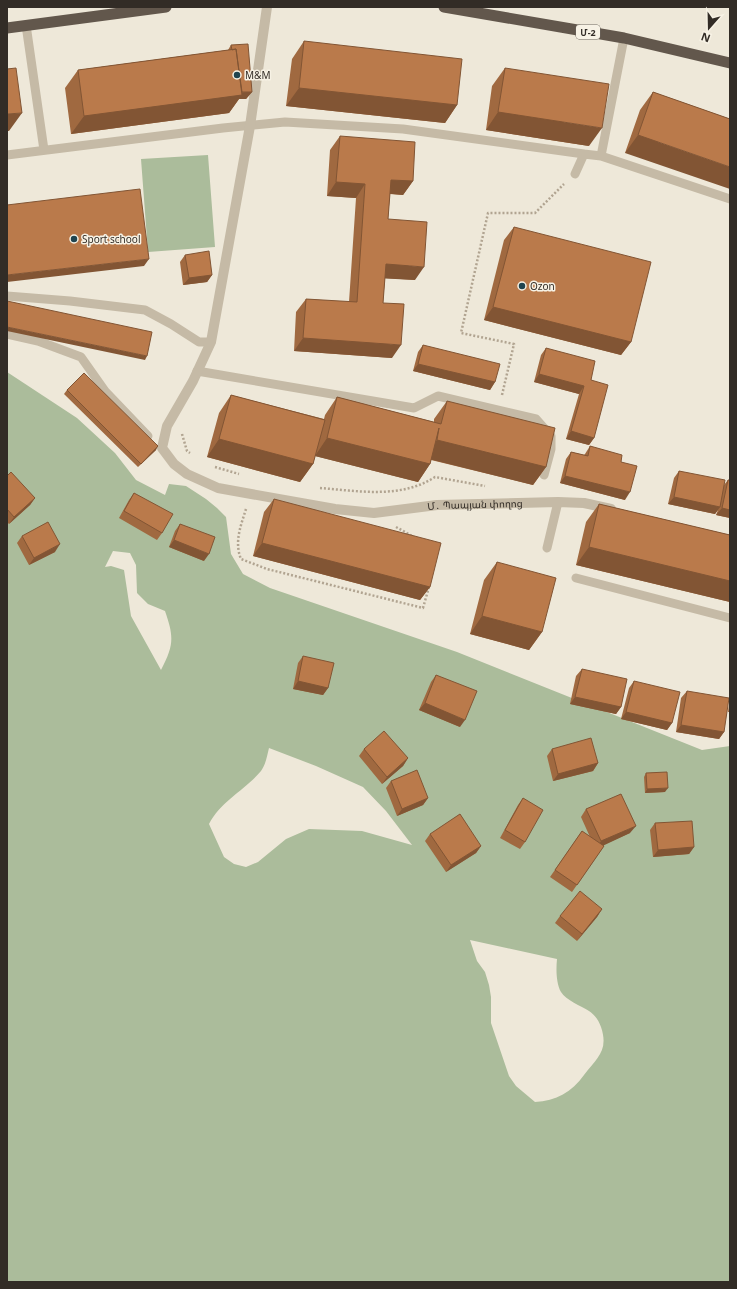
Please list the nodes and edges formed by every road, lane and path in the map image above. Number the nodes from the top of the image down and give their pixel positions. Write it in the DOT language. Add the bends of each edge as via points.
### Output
graph roads {
  1 [pos="166,7"];
  2 [pos="267,7"];
  3 [pos="444,7"];
  4 [pos="26,25"];
  5 [pos="7,28"];
  6 [pos="624,38"];
  7 [pos="730,63"];
  8 [pos="250,126"];
  9 [pos="44,150"];
  10 [pos="584,154"];
  11 [pos="7,155"];
  12 [pos="600,156"];
  13 [pos="575,174"];
  14 [pos="730,199"];
  15 [pos="7,296"];
  16 [pos="7,334"];
  17 [pos="211,342"];
  18 [pos="197,371"];
  19 [pos="499,410"];
  20 [pos="184,427"];
  21 [pos="148,436"];
  22 [pos="191,455"];
  23 [pos="208,465"];
  24 [pos="245,475"];
  25 [pos="544,475"];
  26 [pos="489,487"];
  27 [pos="313,488"];
  28 [pos="250,495"];
  29 [pos="558,502"];
  30 [pos="622,512"];
  31 [pos="374,513"];
  32 [pos="418,538"];
  33 [pos="547,548"];
  34 [pos="576,578"];
  35 [pos="431,581"];
  36 [pos="730,618"];
  1 -- 4 [label="highway"];
  2 -- 8 [label="street"];
  3 -- 6 [label="highway, Մ-2"];
  4 -- 5 [label="highway"];
  4 -- 9 [label="lane"];
  6 -- 7 [label="highway, Մ-2"];
  6 -- 12 [label="lane"];
  8 -- 9 [label="lane"];
  8 -- 10 [label="lane" via="286,122 403,129"];
  8 -- 17 [label="street"];
  9 -- 11 [label="lane"];
  10 -- 12 [label="lane"];
  10 -- 13 [label="lane"];
  12 -- 14 [label="lane"];
  13 -- 19 [label="path" via="535,213 488,212 461,333 514,344"];
  15 -- 17 [label="lane" via="145,310 199,342"];
  16 -- 21 [label="lane" via="38,341 81,357 105,391"];
  17 -- 18 [label="street"];
  18 -- 19 [label="lane" via="414,408 438,396"];
  18 -- 28 [label="street, Մ․ Պապյան փողոց" via="167,426 162,448 174,464 187,474 218,488"];
  19 -- 25 [label="lane" via="536,419 551,436 552,449"];
  20 -- 22 [label="path" via="182,433 187,451"];
  23 -- 24 [label="path"];
  26 -- 27 [label="path" via="435,477 423,485 386,493"];
  28 -- 31 [label="street, Մ․ Պապյան փողոց"];
  28 -- 35 [label="path" via="238,533 238,551 241,559 267,569 423,608"];
  29 -- 30 [label="street, Մ․ Պապյան փողոց" via="584,503"];
  29 -- 31 [label="street, Մ․ Պապյան փողոց" via="437,505"];
  29 -- 33 [label="lane"];
  31 -- 32 [label="path"];
  34 -- 36 [label="lane"];
}
